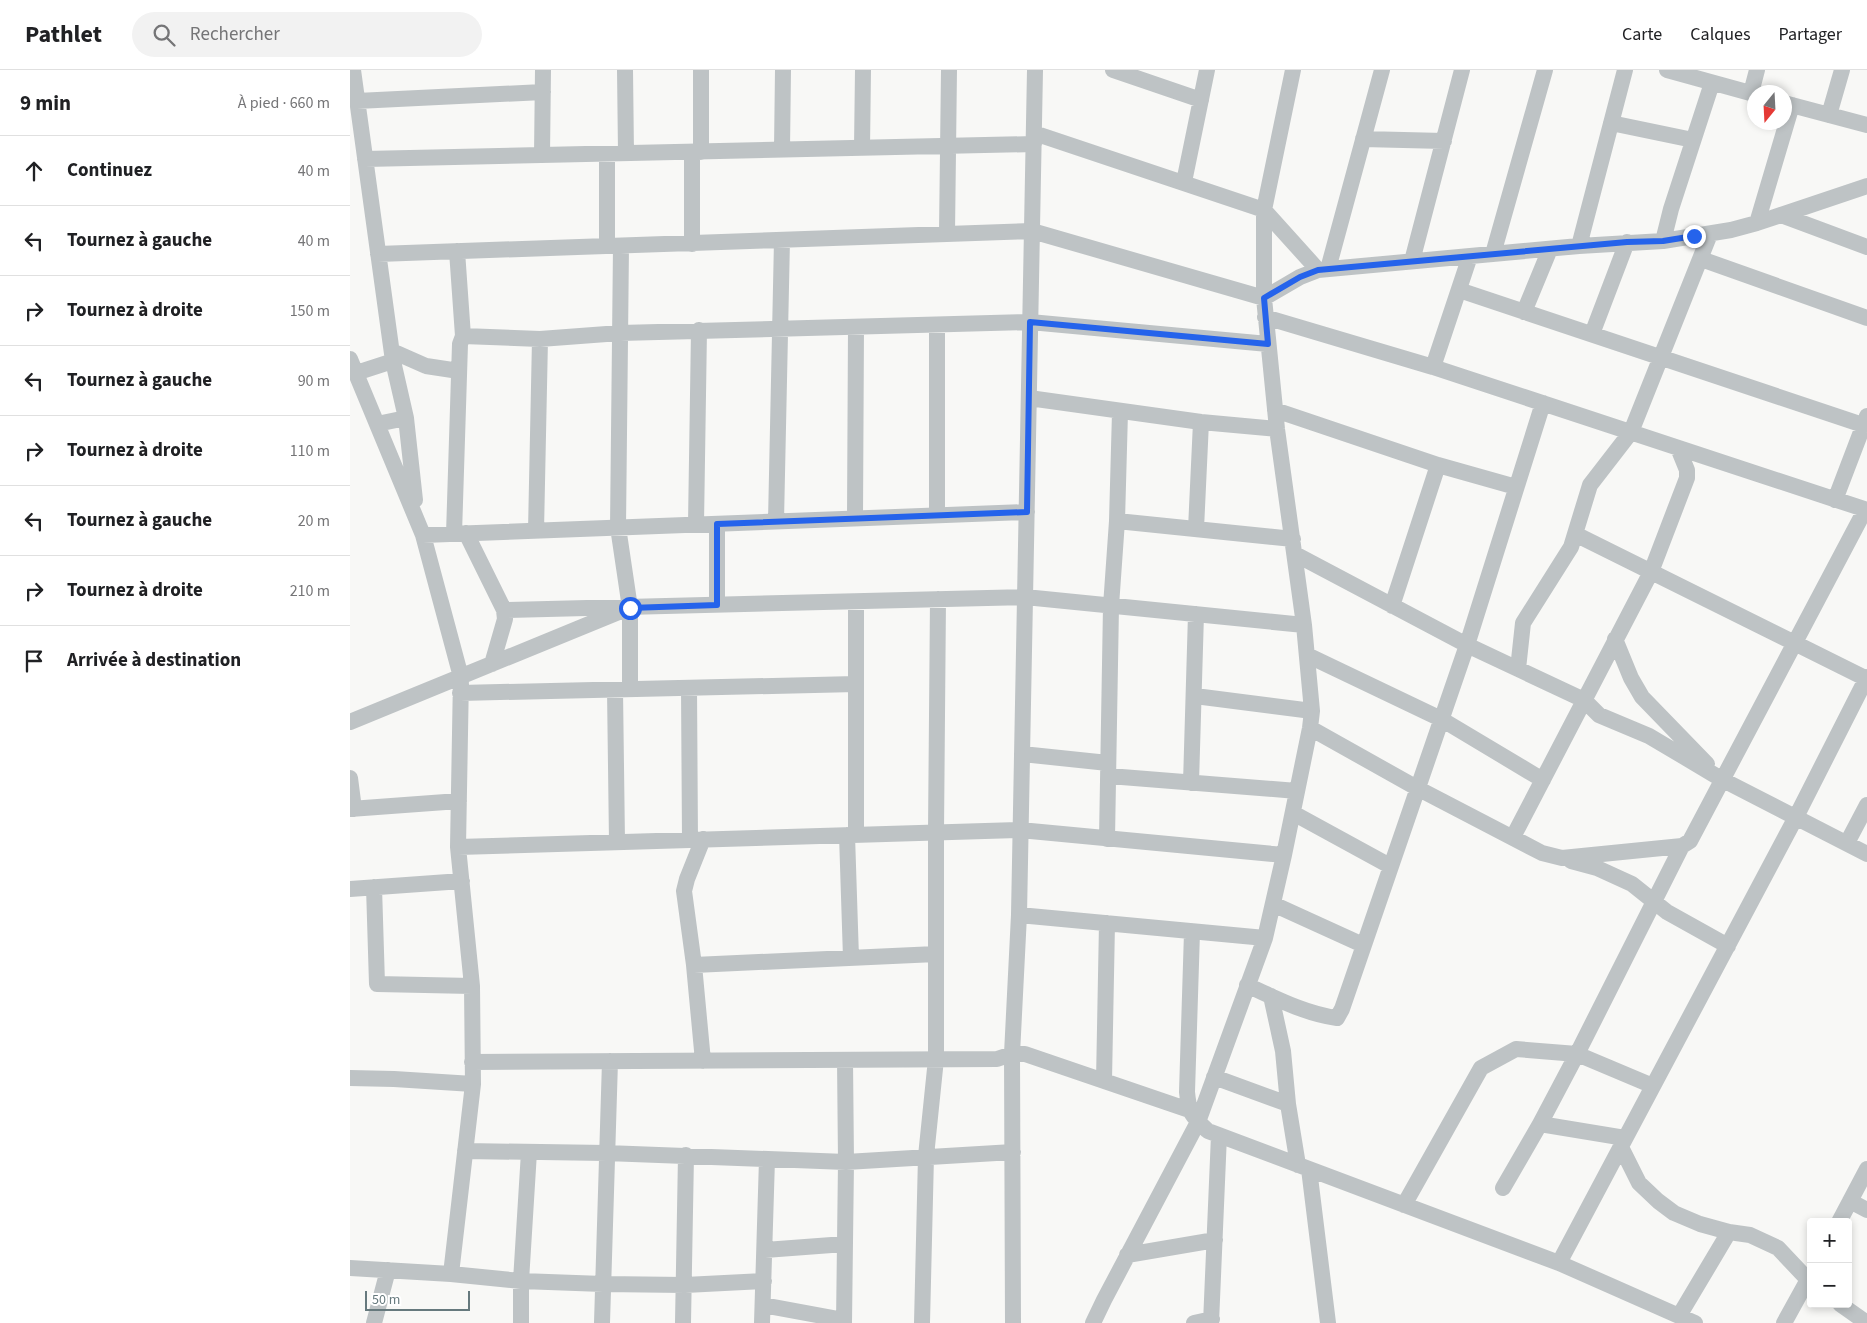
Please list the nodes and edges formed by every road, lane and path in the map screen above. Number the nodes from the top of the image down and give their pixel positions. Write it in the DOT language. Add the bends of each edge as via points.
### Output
graph roads {
  1 [pos="353,70"];
  2 [pos="544,70"];
  3 [pos="625,70"];
  4 [pos="701,70"];
  5 [pos="783,70"];
  6 [pos="862,70"];
  7 [pos="948,70"];
  8 [pos="1035,70"];
  9 [pos="1113,70"];
  10 [pos="1206,70"];
  11 [pos="1293,70"];
  12 [pos="1382,70"];
  13 [pos="1462,70"];
  14 [pos="1545,70"];
  15 [pos="1625,70"];
  16 [pos="1667,70"];
  17 [pos="1757,70"];
  18 [pos="1842,70"];
  19 [pos="1686,73"];
  20 [pos="1712,82"];
  21 [pos="1754,85"];
  22 [pos="543,92"];
  23 [pos="1747,92"];
  24 [pos="1201,100"];
  25 [pos="357,101"];
  26 [pos="1792,105"];
  27 [pos="1828,115"];
  28 [pos="1611,123"];
  29 [pos="1867,125"];
  30 [pos="1781,130"];
  31 [pos="1034,138"];
  32 [pos="1363,139"];
  33 [pos="1693,140"];
  34 [pos="1444,141"];
  35 [pos="948,146"];
  36 [pos="862,148"];
  37 [pos="782,150"];
  38 [pos="697,152"];
  39 [pos="626,153"];
  40 [pos="607,154"];
  41 [pos="542,155"];
  42 [pos="365,159"];
  43 [pos="1184,182"];
  44 [pos="1867,186"];
  45 [pos="1264,210"];
  46 [pos="1781,215"];
  47 [pos="1757,224"];
  48 [pos="1032,230"];
  49 [pos="947,233"];
  50 [pos="1710,234"];
  51 [pos="782,240"];
  52 [pos="1663,241"];
  53 [pos="1627,242"];
  54 [pos="692,244"];
  55 [pos="614,246"];
  56 [pos="1579,246"];
  57 [pos="1867,247"];
  58 [pos="1550,249"];
  59 [pos="457,251"];
  60 [pos="378,254"];
  61 [pos="1493,254"];
  62 [pos="1470,256"];
  63 [pos="1701,259"];
  64 [pos="1412,261"];
  65 [pos="1323,270"];
  66 [pos="1459,290"];
  67 [pos="1264,298"];
  68 [pos="1524,312"];
  69 [pos="1265,317"];
  70 [pos="1867,318"];
  71 [pos="1030,322"];
  72 [pos="937,326"];
  73 [pos="856,327"];
  74 [pos="780,328"];
  75 [pos="699,330"];
  76 [pos="620,333"];
  77 [pos="1592,334"];
  78 [pos="463,336"];
  79 [pos="540,339"];
  80 [pos="1268,344"];
  81 [pos="392,356"];
  82 [pos="1661,357"];
  83 [pos="353,366"];
  84 [pos="1433,367"];
  85 [pos="459,371"];
  86 [pos="1029,398"];
  87 [pos="1543,403"];
  88 [pos="1275,410"];
  89 [pos="1120,412"];
  90 [pos="406,418"];
  91 [pos="1865,421"];
  92 [pos="1200,422"];
  93 [pos="377,424"];
  94 [pos="1276,430"];
  95 [pos="1631,432"];
  96 [pos="1678,448"];
  97 [pos="1438,465"];
  98 [pos="1516,487"];
  99 [pos="1835,500"];
  100 [pos="1866,510"];
  101 [pos="1027,512"];
  102 [pos="938,515"];
  103 [pos="855,518"];
  104 [pos="776,521"];
  105 [pos="1117,521"];
  106 [pos="696,524"];
  107 [pos="717,524"];
  108 [pos="420,527"];
  109 [pos="618,527"];
  110 [pos="1196,529"];
  111 [pos="536,530"];
  112 [pos="460,533"];
  113 [pos="1575,534"];
  114 [pos="1294,546"];
  115 [pos="1651,572"];
  116 [pos="1025,597"];
  117 [pos="938,600"];
  118 [pos="856,602"];
  119 [pos="717,605"];
  120 [pos="1111,606"];
  121 [pos="1392,606"];
  122 [pos="630,608"];
  123 [pos="504,610"];
  124 [pos="1196,614"];
  125 [pos="1304,625"];
  126 [pos="1615,639"];
  127 [pos="1795,643"];
  128 [pos="1467,645"];
  129 [pos="1307,655"];
  130 [pos="492,664"];
  131 [pos="1518,669"];
  132 [pos="1867,678"];
  133 [pos="856,684"];
  134 [pos="460,685"];
  135 [pos="689,688"];
  136 [pos="622,690"];
  137 [pos="1195,696"];
  138 [pos="1584,700"];
  139 [pos="1312,711"];
  140 [pos="1441,719"];
  141 [pos="350,722"];
  142 [pos="1310,728"];
  143 [pos="1022,754"];
  144 [pos="1108,769"];
  145 [pos="350,778"];
  146 [pos="1543,780"];
  147 [pos="1723,780"];
  148 [pos="1191,783"];
  149 [pos="1417,788"];
  150 [pos="1297,791"];
  151 [pos="459,801"];
  152 [pos="1867,805"];
  153 [pos="352,809"];
  154 [pos="1293,813"];
  155 [pos="1796,817"];
  156 [pos="1020,830"];
  157 [pos="936,832"];
  158 [pos="852,835"];
  159 [pos="1513,837"];
  160 [pos="697,839"];
  161 [pos="1107,839"];
  162 [pos="617,842"];
  163 [pos="1847,843"];
  164 [pos="1682,846"];
  165 [pos="458,847"];
  166 [pos="1867,854"];
  167 [pos="1284,855"];
  168 [pos="1562,858"];
  169 [pos="1390,866"];
  170 [pos="462,880"];
  171 [pos="374,887"];
  172 [pos="350,889"];
  173 [pos="1654,900"];
  174 [pos="1273,904"];
  175 [pos="1019,915"];
  176 [pos="1107,923"];
  177 [pos="1192,932"];
  178 [pos="1265,938"];
  179 [pos="1363,945"];
  180 [pos="1728,946"];
  181 [pos="936,954"];
  182 [pos="850,958"];
  183 [pos="694,965"];
  184 [pos="1247,985"];
  185 [pos="472,986"];
  186 [pos="1271,996"];
  187 [pos="1012,1054"];
  188 [pos="1577,1054"];
  189 [pos="936,1059"];
  190 [pos="845,1060"];
  191 [pos="610,1061"];
  192 [pos="703,1061"];
  193 [pos="472,1062"];
  194 [pos="1214,1077"];
  195 [pos="350,1078"];
  196 [pos="1104,1081"];
  197 [pos="473,1084"];
  198 [pos="1653,1086"];
  199 [pos="1288,1104"];
  200 [pos="1193,1116"];
  201 [pos="1540,1124"];
  202 [pos="1219,1135"];
  203 [pos="1623,1142"];
  204 [pos="465,1151"];
  205 [pos="528,1152"];
  206 [pos="1013,1152"];
  207 [pos="606,1153"];
  208 [pos="686,1155"];
  209 [pos="926,1156"];
  210 [pos="767,1159"];
  211 [pos="846,1162"];
  212 [pos="1304,1167"];
  213 [pos="1867,1169"];
  214 [pos="1503,1188"];
  215 [pos="1850,1201"];
  216 [pos="1404,1205"];
  217 [pos="1867,1210"];
  218 [pos="1841,1218"];
  219 [pos="1728,1232"];
  220 [pos="1215,1240"];
  221 [pos="845,1244"];
  222 [pos="765,1250"];
  223 [pos="1127,1255"];
  224 [pos="1559,1263"];
  225 [pos="350,1268"];
  226 [pos="388,1270"];
  227 [pos="451,1274"];
  228 [pos="1807,1276"];
  229 [pos="521,1281"];
  230 [pos="764,1281"];
  231 [pos="603,1284"];
  232 [pos="1807,1284"];
  233 [pos="685,1285"];
  234 [pos="763,1305"];
  235 [pos="1846,1308"];
  236 [pos="1679,1316"];
  237 [pos="1212,1321"];
  238 [pos="844,1322"];
  239 [pos="374,1323"];
  240 [pos="521,1323"];
  241 [pos="602,1323"];
  242 [pos="683,1323"];
  243 [pos="762,1323"];
  244 [pos="922,1323"];
  245 [pos="1013,1323"];
  246 [pos="1094,1323"];
  247 [pos="1194,1323"];
  248 [pos="1328,1323"];
  249 [pos="1694,1323"];
  250 [pos="1784,1323"];
  251 [pos="1867,1323"];
  1 -- 25 [label="street"];
  2 -- 22 [label="street"];
  3 -- 39 [label="street"];
  4 -- 38 [label="street"];
  5 -- 37 [label="street"];
  6 -- 36 [label="street"];
  7 -- 35 [label="street"];
  8 -- 31 [label="street"];
  9 -- 24 [label="street"];
  10 -- 24 [label="street"];
  11 -- 45 [label="street"];
  12 -- 32 [label="street"];
  13 -- 34 [label="street"];
  14 -- 61 [label="street"];
  15 -- 28 [label="street"];
  16 -- 19 [label="street"];
  17 -- 21 [label="street"];
  18 -- 27 [label="street"];
  19 -- 20 [label="street"];
  20 -- 23 [label="street"];
  20 -- 33 [label="street"];
  22 -- 25 [label="street"];
  22 -- 41 [label="street"];
  24 -- 43 [label="street"];
  25 -- 42 [label="street"];
  26 -- 27 [label="street"];
  27 -- 29 [label="street"];
  28 -- 33 [label="street"];
  28 -- 56 [label="street"];
  30 -- 47 [label="street"];
  31 -- 35 [label="street"];
  31 -- 43 [label="street"];
  31 -- 48 [label="street"];
  32 -- 34 [label="street"];
  32 -- 65 [label="street"];
  33 -- 52 [label="street"];
  34 -- 64 [label="street"];
  35 -- 36 [label="street"];
  35 -- 49 [label="street"];
  36 -- 37 [label="street"];
  37 -- 38 [label="street"];
  38 -- 39 [label="street"];
  38 -- 54 [label="street"];
  39 -- 40 [label="street"];
  40 -- 41 [label="street"];
  40 -- 55 [label="street"];
  41 -- 42 [label="street"];
  42 -- 60 [label="street"];
  43 -- 45 [label="street"];
  44 -- 46 [label="street"];
  45 -- 65 [label="street"];
  45 -- 67 [label="street"];
  46 -- 47 [label="street"];
  46 -- 57 [label="street"];
  47 -- 50 [label="street"];
  48 -- 49 [label="street"];
  48 -- 67 [label="street"];
  48 -- 71 [label="street"];
  49 -- 51 [label="street"];
  50 -- 52 [label="street"];
  50 -- 63 [label="street"];
  51 -- 54 [label="street"];
  51 -- 74 [label="street"];
  52 -- 53 [label="street"];
  53 -- 56 [label="street"];
  53 -- 77 [label="street"];
  54 -- 55 [label="street"];
  55 -- 59 [label="street"];
  55 -- 76 [label="street"];
  56 -- 58 [label="street"];
  58 -- 61 [label="street"];
  58 -- 68 [label="street"];
  59 -- 60 [label="street"];
  59 -- 78 [label="street"];
  60 -- 81 [label="street"];
  61 -- 62 [label="street"];
  62 -- 64 [label="street"];
  62 -- 66 [label="street"];
  63 -- 70 [label="street"];
  63 -- 82 [label="street"];
  64 -- 65 [label="street"];
  65 -- 67 [label="street" via="1300,277"];
  66 -- 68 [label="street"];
  66 -- 84 [label="street"];
  67 -- 69 [label="street"];
  68 -- 77 [label="street"];
  69 -- 80 [label="street"];
  69 -- 84 [label="street"];
  71 -- 72 [label="street"];
  71 -- 80 [label="street"];
  71 -- 86 [label="street"];
  72 -- 73 [label="street"];
  72 -- 102 [label="street"];
  73 -- 74 [label="street"];
  73 -- 103 [label="street"];
  74 -- 75 [label="street"];
  74 -- 104 [label="street"];
  75 -- 76 [label="street"];
  75 -- 106 [label="street"];
  76 -- 79 [label="street"];
  76 -- 109 [label="street"];
  77 -- 82 [label="street"];
  78 -- 79 [label="street"];
  78 -- 85 [label="street"];
  79 -- 111 [label="street"];
  80 -- 88 [label="street"];
  81 -- 83 [label="street"];
  81 -- 85 [label="street"];
  81 -- 90 [label="street"];
  82 -- 91 [label="street"];
  82 -- 95 [label="street"];
  83 -- 93 [label="street"];
  84 -- 87 [label="street"];
  85 -- 112 [label="street"];
  86 -- 89 [label="street"];
  86 -- 101 [label="street"];
  87 -- 95 [label="street"];
  87 -- 98 [label="street"];
  88 -- 94 [label="street"];
  88 -- 97 [label="street"];
  89 -- 92 [label="street"];
  89 -- 105 [label="street"];
  90 -- 93 [label="street"];
  90 -- 108 [label="street"];
  91 -- 99 [label="street"];
  92 -- 94 [label="street"];
  92 -- 110 [label="street"];
  93 -- 108 [label="street"];
  94 -- 114 [label="street"];
  95 -- 96 [label="street"];
  95 -- 113 [label="street" via="1590,485"];
  96 -- 99 [label="street"];
  96 -- 115 [label="street" via="1687,478"];
  97 -- 98 [label="street"];
  97 -- 121 [label="street"];
  98 -- 128 [label="street"];
  99 -- 100 [label="street"];
  100 -- 127 [label="street"];
  101 -- 102 [label="street"];
  101 -- 116 [label="street"];
  102 -- 103 [label="street"];
  103 -- 104 [label="street"];
  104 -- 107 [label="street"];
  105 -- 110 [label="street"];
  105 -- 120 [label="street"];
  106 -- 107 [label="street"];
  106 -- 109 [label="street"];
  107 -- 119 [label="street"];
  108 -- 112 [label="street"];
  108 -- 134 [label="street"];
  109 -- 111 [label="street"];
  109 -- 122 [label="street"];
  110 -- 114 [label="street"];
  111 -- 112 [label="street"];
  112 -- 123 [label="street"];
  113 -- 115 [label="street"];
  113 -- 131 [label="street" via="1571,547 1523,623"];
  114 -- 121 [label="street"];
  114 -- 125 [label="street"];
  115 -- 126 [label="street"];
  115 -- 127 [label="street"];
  116 -- 117 [label="street"];
  116 -- 120 [label="street"];
  116 -- 143 [label="street"];
  117 -- 118 [label="street"];
  117 -- 157 [label="street"];
  118 -- 119 [label="street"];
  118 -- 133 [label="street"];
  119 -- 122 [label="street"];
  120 -- 124 [label="street"];
  120 -- 144 [label="street"];
  121 -- 128 [label="street"];
  122 -- 123 [label="street"];
  122 -- 130 [label="street"];
  122 -- 136 [label="street"];
  123 -- 130 [label="street" via="505,619"];
  124 -- 125 [label="street"];
  124 -- 137 [label="street"];
  125 -- 129 [label="street"];
  126 -- 138 [label="street"];
  126 -- 147 [label="street" via="1642,697"];
  127 -- 132 [label="street"];
  127 -- 147 [label="street"];
  128 -- 131 [label="street"];
  128 -- 140 [label="street"];
  129 -- 139 [label="street"];
  129 -- 140 [label="street"];
  130 -- 134 [label="street"];
  131 -- 138 [label="street"];
  132 -- 155 [label="street"];
  133 -- 135 [label="street"];
  133 -- 158 [label="street"];
  134 -- 136 [label="street"];
  134 -- 141 [label="street"];
  134 -- 151 [label="street"];
  135 -- 136 [label="street"];
  135 -- 160 [label="street"];
  136 -- 162 [label="street"];
  137 -- 139 [label="street"];
  137 -- 148 [label="street"];
  138 -- 146 [label="street"];
  138 -- 147 [label="street" via="1599,715 1649,736"];
  139 -- 142 [label="street"];
  140 -- 146 [label="street"];
  140 -- 149 [label="street"];
  142 -- 149 [label="street"];
  142 -- 150 [label="street"];
  143 -- 144 [label="street"];
  143 -- 156 [label="street"];
  144 -- 148 [label="street"];
  144 -- 161 [label="street"];
  145 -- 153 [label="street"];
  146 -- 159 [label="street"];
  147 -- 155 [label="street"];
  147 -- 164 [label="street" via="1690,841"];
  148 -- 150 [label="street"];
  149 -- 159 [label="street"];
  149 -- 169 [label="street"];
  150 -- 154 [label="street"];
  151 -- 153 [label="street"];
  151 -- 165 [label="street"];
  152 -- 163 [label="street"];
  154 -- 167 [label="street"];
  154 -- 169 [label="street"];
  155 -- 163 [label="street"];
  155 -- 180 [label="street"];
  156 -- 157 [label="street"];
  156 -- 161 [label="street"];
  156 -- 175 [label="street"];
  157 -- 158 [label="street"];
  157 -- 181 [label="street"];
  158 -- 160 [label="street"];
  158 -- 182 [label="street"];
  159 -- 168 [label="street" via="1542,853"];
  160 -- 162 [label="street"];
  160 -- 183 [label="street" via="684,891"];
  161 -- 167 [label="street"];
  162 -- 165 [label="street"];
  163 -- 166 [label="street"];
  164 -- 168 [label="street"];
  164 -- 173 [label="street"];
  165 -- 170 [label="street"];
  167 -- 174 [label="street"];
  168 -- 173 [label="street" via="1598,868 1632,884"];
  169 -- 179 [label="street"];
  170 -- 171 [label="street"];
  170 -- 185 [label="street"];
  171 -- 172 [label="street"];
  171 -- 185 [label="street" via="377,984"];
  173 -- 180 [label="street" via="1667,912"];
  173 -- 188 [label="street"];
  174 -- 178 [label="street"];
  174 -- 179 [label="street"];
  175 -- 176 [label="street"];
  175 -- 187 [label="street"];
  176 -- 177 [label="street"];
  176 -- 196 [label="street"];
  177 -- 178 [label="street"];
  177 -- 200 [label="street" via="1187,1092"];
  178 -- 184 [label="street"];
  179 -- 186 [label="street" via="1337,1018"];
  180 -- 198 [label="street"];
  181 -- 182 [label="street"];
  181 -- 189 [label="street"];
  182 -- 183 [label="street"];
  183 -- 192 [label="street"];
  184 -- 186 [label="street"];
  184 -- 194 [label="street"];
  185 -- 193 [label="street"];
  186 -- 199 [label="street" via="1283,1051"];
  187 -- 189 [label="street" via="997,1059"];
  187 -- 196 [label="street" via="1025,1054"];
  187 -- 206 [label="street"];
  188 -- 198 [label="street"];
  188 -- 201 [label="street"];
  188 -- 216 [label="street" via="1516,1049 1481,1068"];
  189 -- 190 [label="street"];
  189 -- 209 [label="street"];
  190 -- 192 [label="street"];
  190 -- 211 [label="street"];
  191 -- 192 [label="street"];
  191 -- 193 [label="street"];
  191 -- 207 [label="street"];
  193 -- 197 [label="street"];
  194 -- 199 [label="street"];
  194 -- 200 [label="street"];
  195 -- 197 [label="street"];
  196 -- 200 [label="street"];
  197 -- 204 [label="street"];
  198 -- 203 [label="street"];
  199 -- 212 [label="street"];
  200 -- 202 [label="street" via="1208,1131"];
  200 -- 223 [label="street"];
  201 -- 203 [label="street"];
  201 -- 214 [label="street"];
  202 -- 212 [label="street"];
  202 -- 220 [label="street"];
  203 -- 219 [label="street" via="1639,1183 1658,1201 1684,1218"];
  203 -- 224 [label="street"];
  204 -- 205 [label="street"];
  204 -- 227 [label="street"];
  205 -- 207 [label="street"];
  205 -- 229 [label="street"];
  206 -- 209 [label="street"];
  206 -- 245 [label="street"];
  207 -- 208 [label="street"];
  207 -- 231 [label="street"];
  208 -- 210 [label="street"];
  208 -- 233 [label="street"];
  209 -- 211 [label="street"];
  209 -- 244 [label="street"];
  210 -- 211 [label="street"];
  210 -- 222 [label="street"];
  211 -- 221 [label="street"];
  212 -- 216 [label="street"];
  212 -- 248 [label="street"];
  213 -- 215 [label="street"];
  215 -- 217 [label="street"];
  215 -- 218 [label="street"];
  216 -- 224 [label="street"];
  219 -- 228 [label="street" via="1750,1234 1778,1248"];
  219 -- 236 [label="street"];
  220 -- 223 [label="street"];
  220 -- 237 [label="street"];
  221 -- 222 [label="street"];
  221 -- 238 [label="street"];
  222 -- 230 [label="street"];
  223 -- 246 [label="street"];
  224 -- 236 [label="street"];
  225 -- 226 [label="street"];
  226 -- 227 [label="street"];
  226 -- 239 [label="street"];
  227 -- 229 [label="street"];
  229 -- 231 [label="street"];
  229 -- 240 [label="street"];
  230 -- 233 [label="street"];
  230 -- 234 [label="street"];
  231 -- 233 [label="street"];
  231 -- 241 [label="street"];
  232 -- 250 [label="street"];
  233 -- 242 [label="street"];
  234 -- 238 [label="street"];
  234 -- 243 [label="street"];
  235 -- 251 [label="street"];
  236 -- 249 [label="street"];
  237 -- 247 [label="street"];
}
